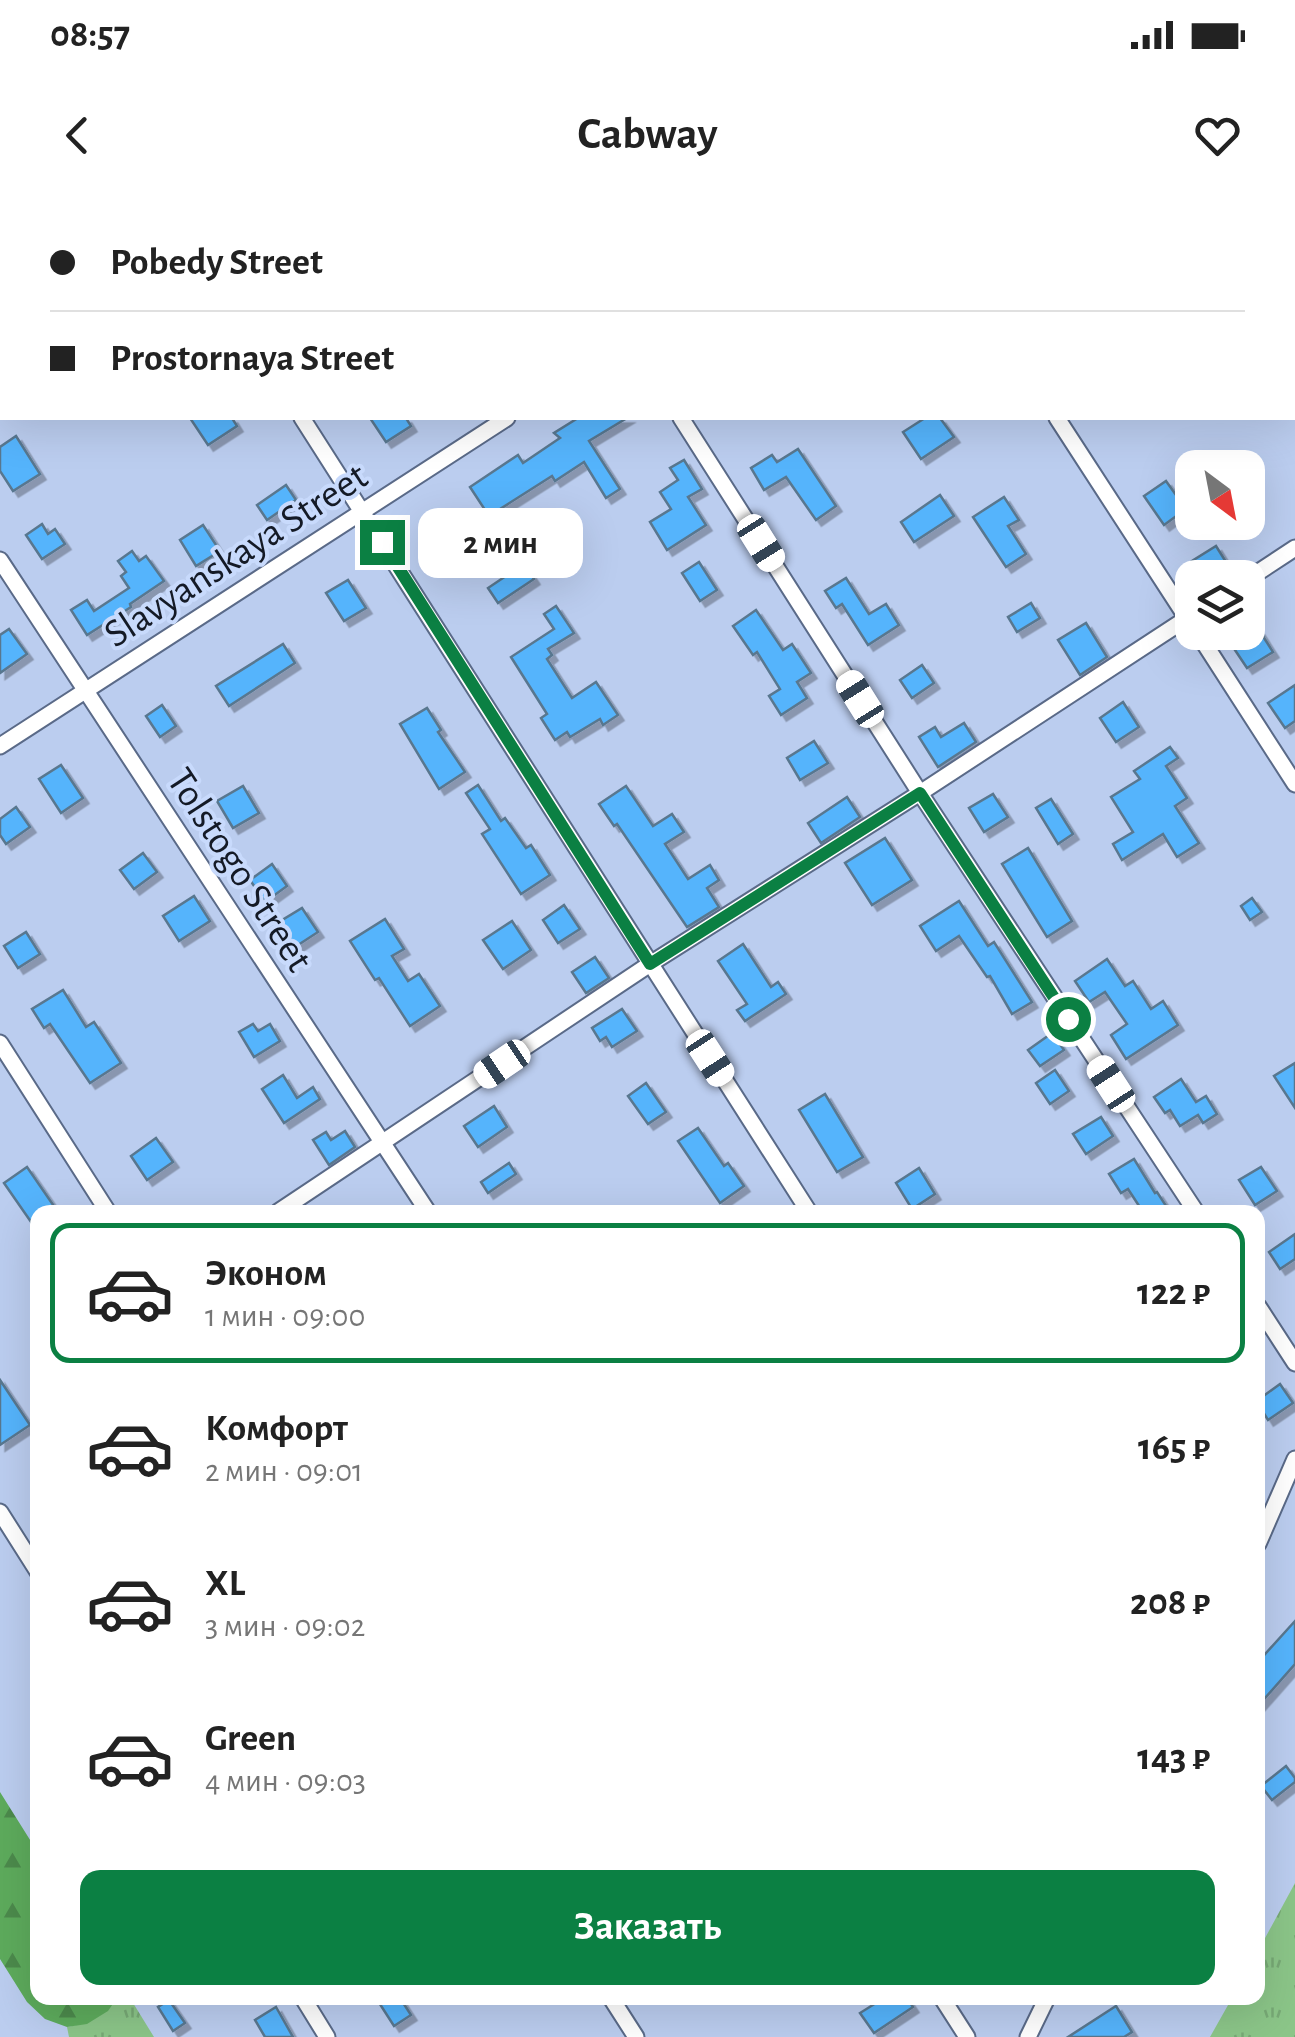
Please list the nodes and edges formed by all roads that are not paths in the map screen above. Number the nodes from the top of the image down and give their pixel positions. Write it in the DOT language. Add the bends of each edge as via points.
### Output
graph roads {
  1 [pos="303,420"];
  2 [pos="504,420"];
  3 [pos="683,420"];
  4 [pos="1059,420"];
  5 [pos="362,510"];
  6 [pos="1295,548"];
  7 [pos="0,560"];
  8 [pos="1265,568"];
  9 [pos="1175,597"];
  10 [pos="1175,634"];
  11 [pos="1209,650"];
  12 [pos="84,691"];
  13 [pos="0,746"];
  14 [pos="1295,784"];
  15 [pos="920,793"];
  16 [pos="650,964"];
  17 [pos="0,1043"];
  18 [pos="384,1144"];
  19 [pos="104,1205"];
  20 [pos="289,1205"];
  21 [pos="423,1205"];
  22 [pos="805,1205"];
  23 [pos="1191,1205"];
  24 [pos="1265,1317"];
  25 [pos="1295,1363"];
  26 [pos="1295,1459"];
  27 [pos="0,1512"];
  28 [pos="1265,1528"];
  29 [pos="30,1559"];
  30 [pos="306,2005"];
  31 [pos="615,2005"];
  32 [pos="946,2005"];
  33 [pos="1044,2005"];
  34 [pos="327,2037"];
  35 [pos="636,2037"];
  36 [pos="967,2037"];
  37 [pos="1028,2037"];
  1 -- 5 [label="street"];
  2 -- 5 [label="street, Slavyanskaya Street"];
  3 -- 15 [label="street"];
  4 -- 9 [label="street"];
  5 -- 12 [label="street, Slavyanskaya Street"];
  5 -- 16 [label="street"];
  6 -- 8 [label="street"];
  7 -- 12 [label="street, Tolstogo Street"];
  10 -- 15 [label="street"];
  11 -- 14 [label="street"];
  12 -- 13 [label="street, Slavyanskaya Street"];
  12 -- 18 [label="street, Tolstogo Street"];
  15 -- 16 [label="street"];
  15 -- 23 [label="street"];
  16 -- 18 [label="street"];
  16 -- 22 [label="street"];
  17 -- 19 [label="street"];
  18 -- 20 [label="street"];
  18 -- 21 [label="street, Tolstogo Street"];
  24 -- 25 [label="street"];
  26 -- 28 [label="street"];
  27 -- 29 [label="street"];
  30 -- 34 [label="street"];
  31 -- 35 [label="street"];
  32 -- 36 [label="street"];
  33 -- 37 [label="street"];
}
